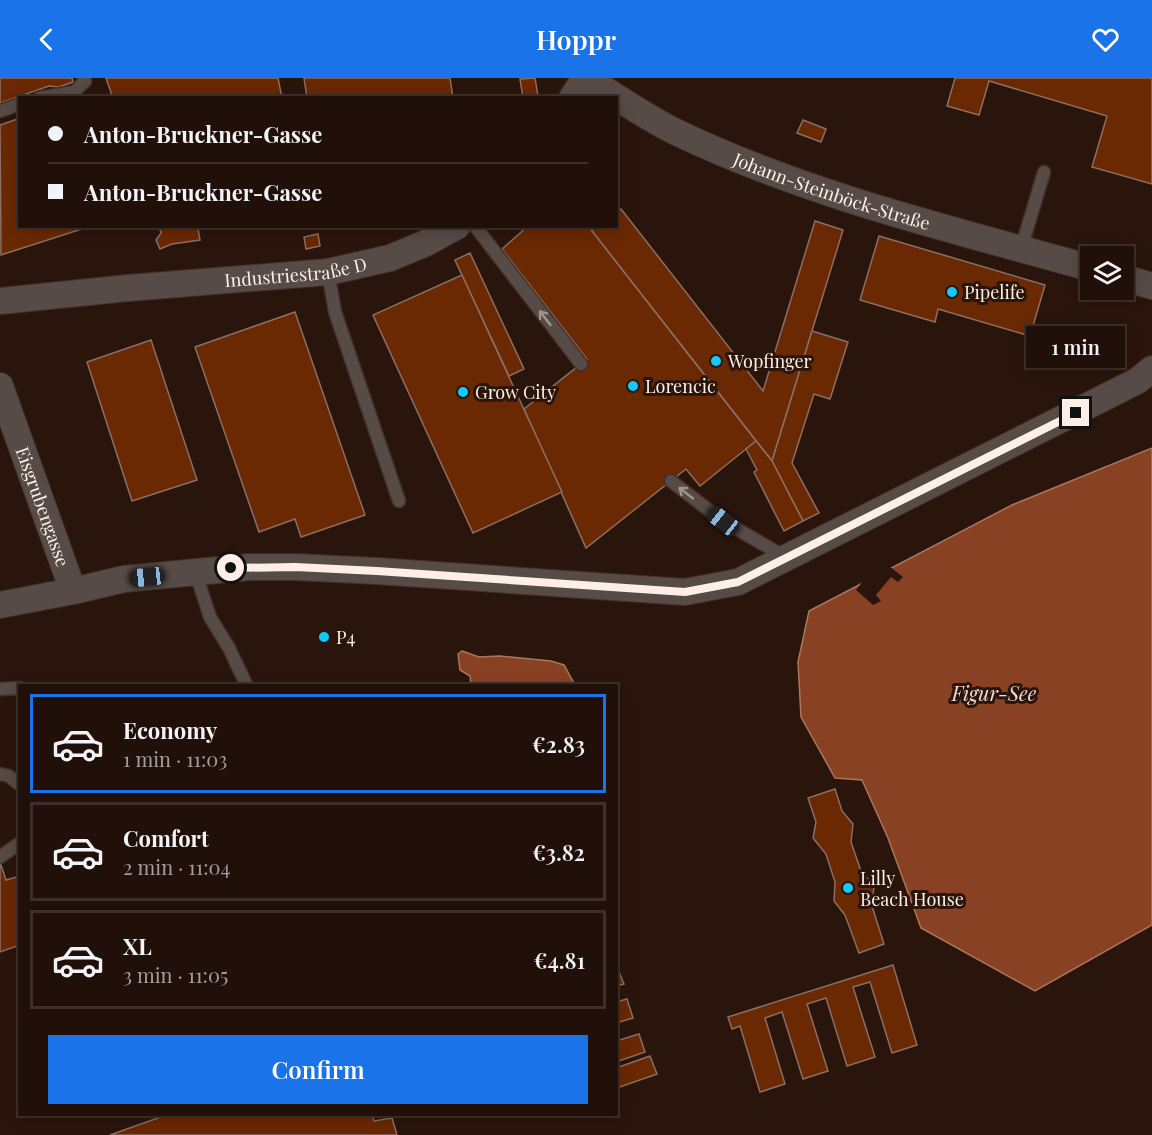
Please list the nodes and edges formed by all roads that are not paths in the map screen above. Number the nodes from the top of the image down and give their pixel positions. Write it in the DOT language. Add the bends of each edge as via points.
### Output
graph roads {
  1 [pos="84,78"];
  2 [pos="586,78"];
  3 [pos="51,96"];
  4 [pos="573,96"];
  5 [pos="616,96"];
  6 [pos="618,97"];
  7 [pos="18,105"];
  8 [pos="0,111"];
  9 [pos="1044,172"];
  10 [pos="452,228"];
  11 [pos="477,228"];
  12 [pos="1021,249"];
  13 [pos="1080,265"];
  14 [pos="328,272"];
  15 [pos="1134,281"];
  16 [pos="1152,286"];
  17 [pos="0,301"];
  18 [pos="581,364"];
  19 [pos="1152,369"];
  20 [pos="0,386"];
  21 [pos="671,481"];
  22 [pos="399,501"];
  23 [pos="788,558"];
  24 [pos="195,571"];
  25 [pos="74,591"];
  26 [pos="0,604"];
  27 [pos="246,684"];
  28 [pos="18,688"];
  29 [pos="0,689"];
  30 [pos="0,774"];
  31 [pos="18,783"];
  32 [pos="18,844"];
  33 [pos="0,857"];
  1 -- 3 [label="lane" via="74,92"];
  2 -- 4 [label="street"];
  2 -- 5 [label="street, Johann-Steinböck-Straße"];
  6 -- 12 [label="street, Johann-Steinböck-Straße" via="674,131 741,160 853,200"];
  7 -- 8 [label="lane"];
  9 -- 12 [label="lane"];
  10 -- 14 [label="street, Industriestraße D" via="390,258"];
  18 -- 11 [label="lane, one-way"];
  12 -- 13 [label="street, Johann-Steinböck-Straße"];
  14 -- 17 [label="street, Industriestraße D"];
  14 -- 22 [label="lane" via="335,312"];
  15 -- 16 [label="street"];
  19 -- 23 [label="street" via="1137,381"];
  20 -- 25 [label="street, Eisgrubengasse"];
  23 -- 21 [label="lane, one-way" via="723,521"];
  23 -- 24 [label="street" via="738,582 685,592 295,567"];
  24 -- 25 [label="street" via="124,579"];
  24 -- 27 [label="lane" via="210,617"];
  25 -- 26 [label="street"];
  28 -- 29 [label="lane"];
  30 -- 31 [label="lane"];
  32 -- 33 [label="lane"];
}
